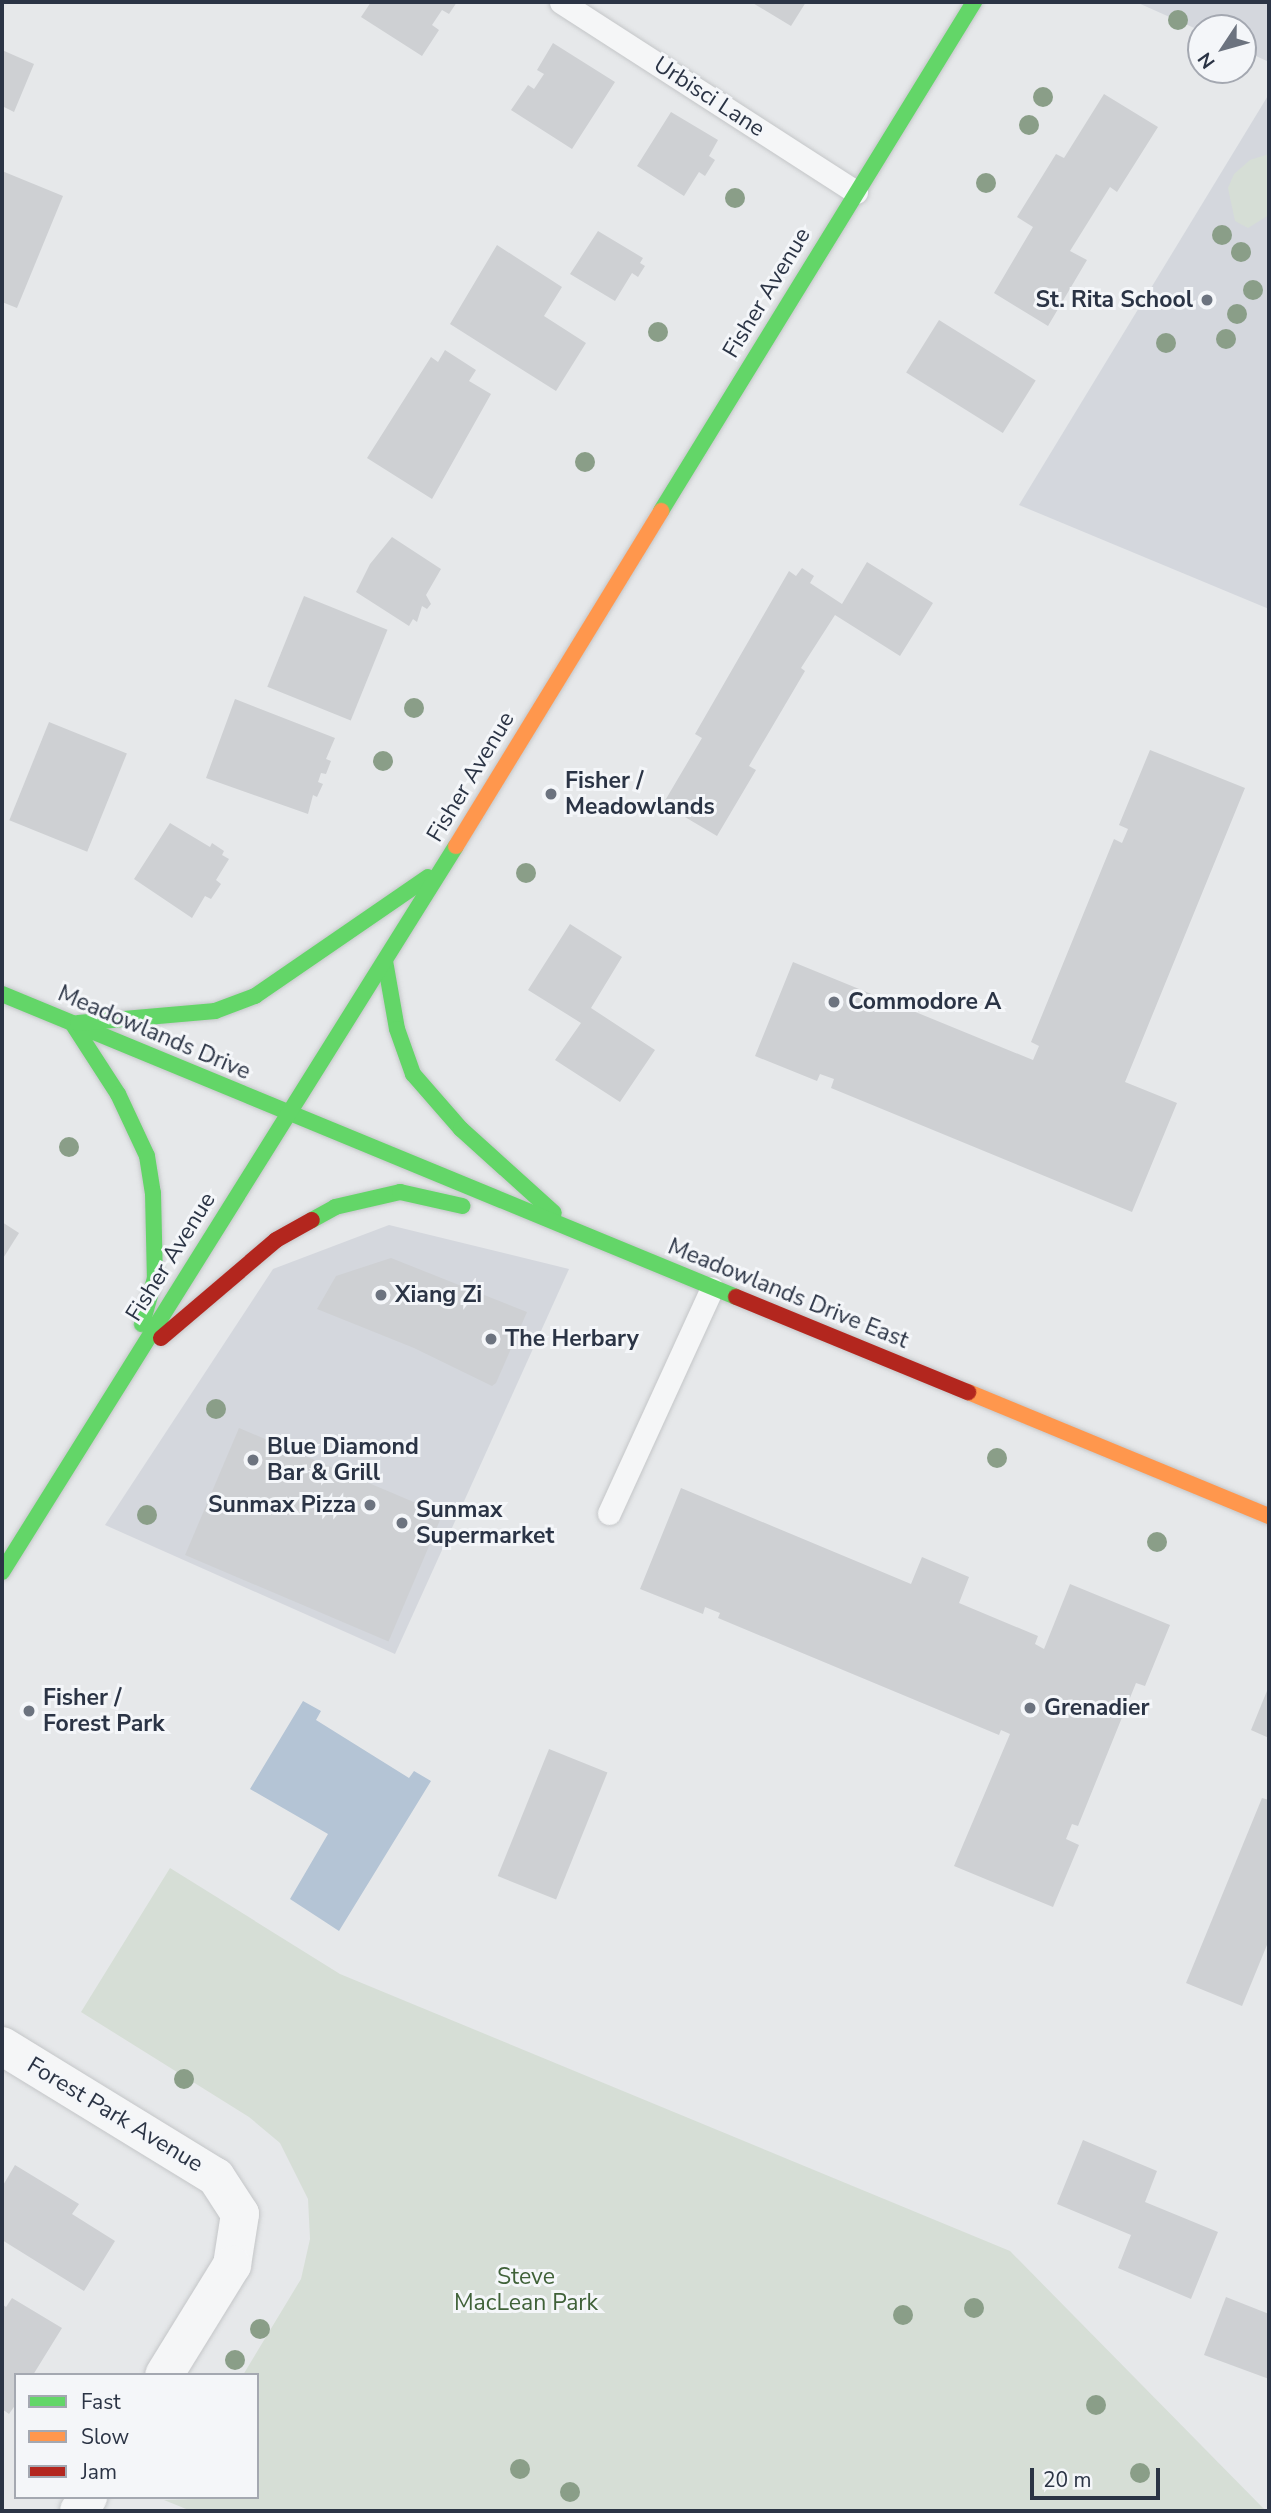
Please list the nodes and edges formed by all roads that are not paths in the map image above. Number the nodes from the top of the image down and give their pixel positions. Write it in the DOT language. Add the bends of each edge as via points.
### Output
graph roads {
  1 [pos="561,2"];
  2 [pos="974,2"];
  3 [pos="856,192"];
  4 [pos="443,866"];
  5 [pos="385,961"];
  6 [pos="2,994"];
  7 [pos="72,1023"];
  8 [pos="288,1115"];
  9 [pos="573,1231"];
  10 [pos="712,1288"];
  11 [pos="131,1363"];
  12 [pos="609,1513"];
  13 [pos="1269,1516"];
  14 [pos="2,1572"];
  15 [pos="2,2046"];
  16 [pos="165,2373"];
  1 -- 3 [label="lane, Urbisci Lane"];
  2 -- 3 [label="main road, Fisher Avenue"];
  3 -- 4 [label="main road, Fisher Avenue"];
  4 -- 5 [label="main road, Fisher Avenue"];
  4 -- 7 [label="main road" via="255,996 215,1012"];
  5 -- 8 [label="main road, Fisher Avenue"];
  5 -- 9 [label="main road" via="397,1029 413,1074 461,1129"];
  6 -- 7 [label="main road, Meadowlands Drive"];
  7 -- 8 [label="main road, Meadowlands Drive"];
  7 -- 11 [label="main road" via="118,1094 147,1156 153,1193 155,1278"];
  8 -- 9 [label="main road, Meadowlands Drive East"];
  8 -- 11 [label="main road, Fisher Avenue"];
  9 -- 10 [label="main road, Meadowlands Drive East"];
  9 -- 11 [label="main road" via="400,1192 371,1195 335,1207 276,1241"];
  10 -- 12 [label="lane"];
  10 -- 13 [label="main road, Meadowlands Drive East"];
  11 -- 14 [label="main road, Fisher Avenue"];
  15 -- 16 [label="street, Forest Park Avenue" via="216,2176 240,2214 232,2265"];
}
